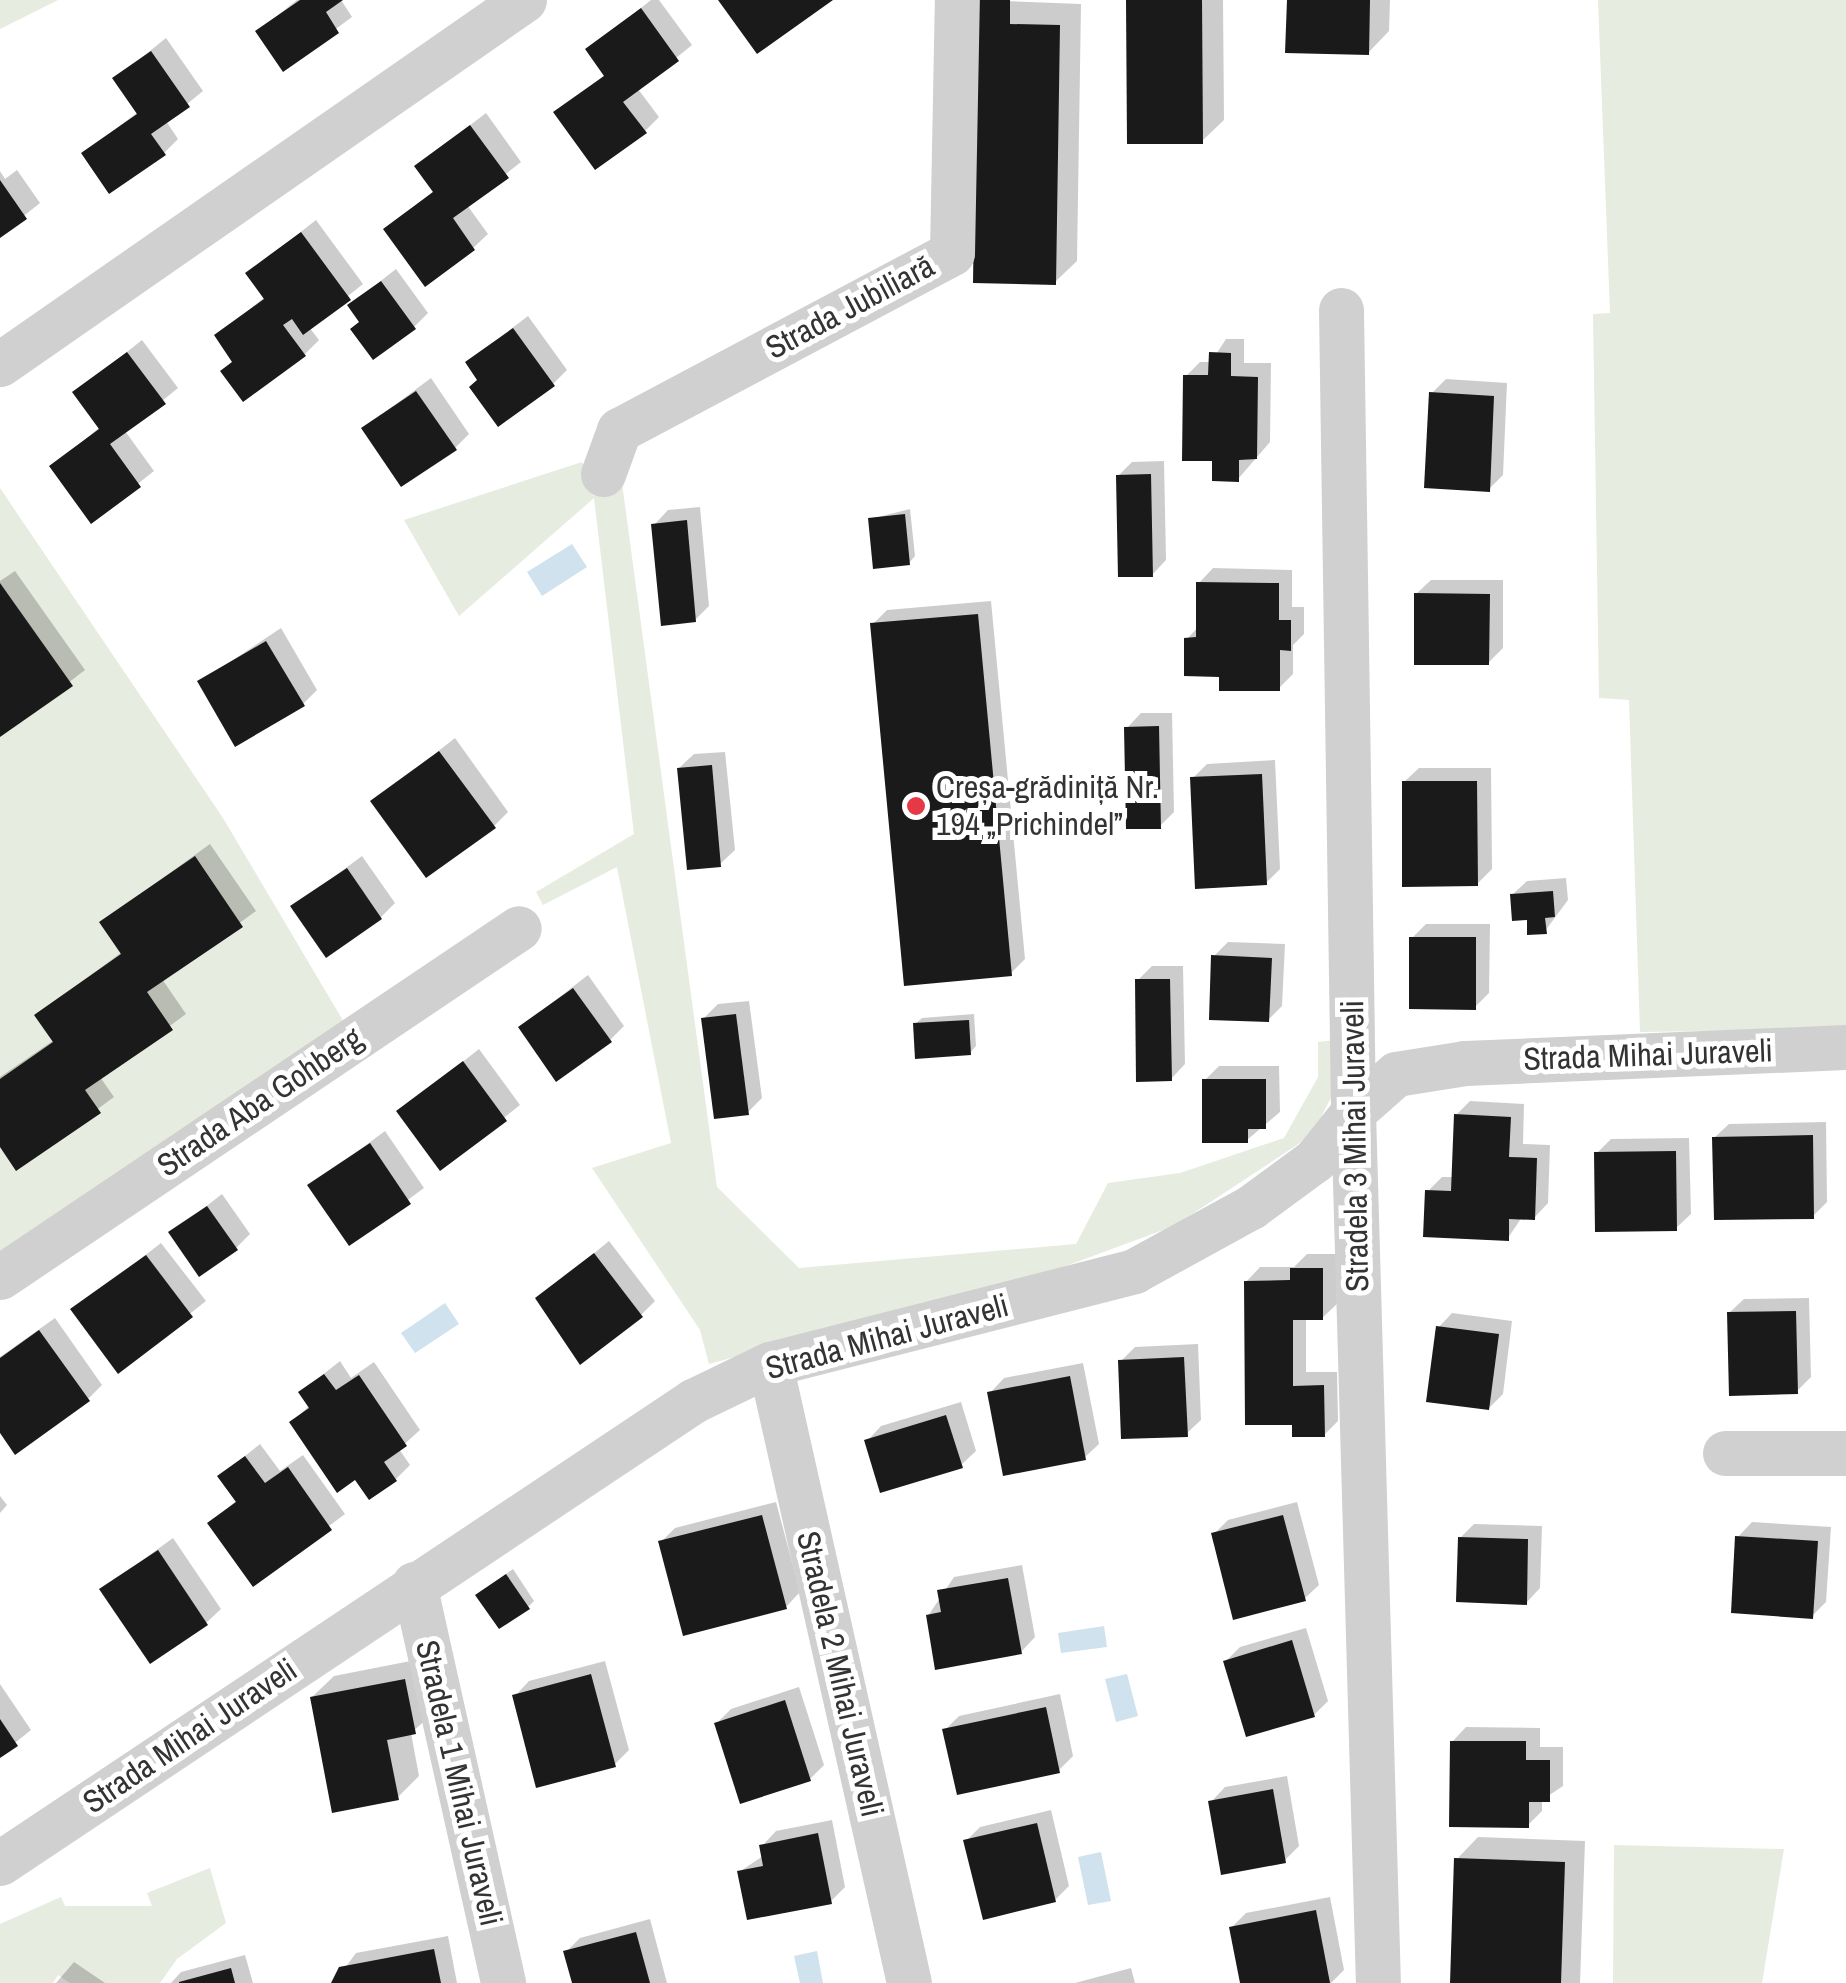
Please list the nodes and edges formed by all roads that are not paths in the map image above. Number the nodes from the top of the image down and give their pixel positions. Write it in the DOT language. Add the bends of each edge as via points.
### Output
graph roads {
  1 [pos="524,0"];
  2 [pos="958,0"];
  3 [pos="1342,310"];
  4 [pos="0,364"];
  5 [pos="604,474"];
  6 [pos="519,928"];
  7 [pos="1846,1047"];
  8 [pos="1353,1112"];
  9 [pos="0,1277"];
  10 [pos="770,1364"];
  11 [pos="1726,1453"];
  12 [pos="1846,1453"];
  13 [pos="414,1584"];
  14 [pos="0,1864"];
  15 [pos="503,1983"];
  16 [pos="909,1983"];
  17 [pos="1378,1983"];
  1 -- 4 [label="street"];
  2 -- 5 [label="street, Strada Jubiliară" via="952,253 619,430"];
  3 -- 8 [label="street, Stradela 3 Mihai Juraveli"];
  6 -- 9 [label="street, Strada Aba Gohberg"];
  7 -- 8 [label="street, Strada Mihai Juraveli" via="1465,1062 1396,1074"];
  8 -- 10 [label="street, Strada Mihai Juraveli" via="1315,1160 1251,1208 1134,1271"];
  8 -- 17 [label="street, Stradela 3 Mihai Juraveli"];
  10 -- 13 [label="street, Strada Mihai Juraveli" via="693,1401"];
  10 -- 16 [label="street, Stradela 2 Mihai Juraveli"];
  11 -- 12 [label="street"];
  13 -- 14 [label="street, Strada Mihai Juraveli"];
  13 -- 15 [label="street, Stradela 1 Mihai Juraveli"];
}
